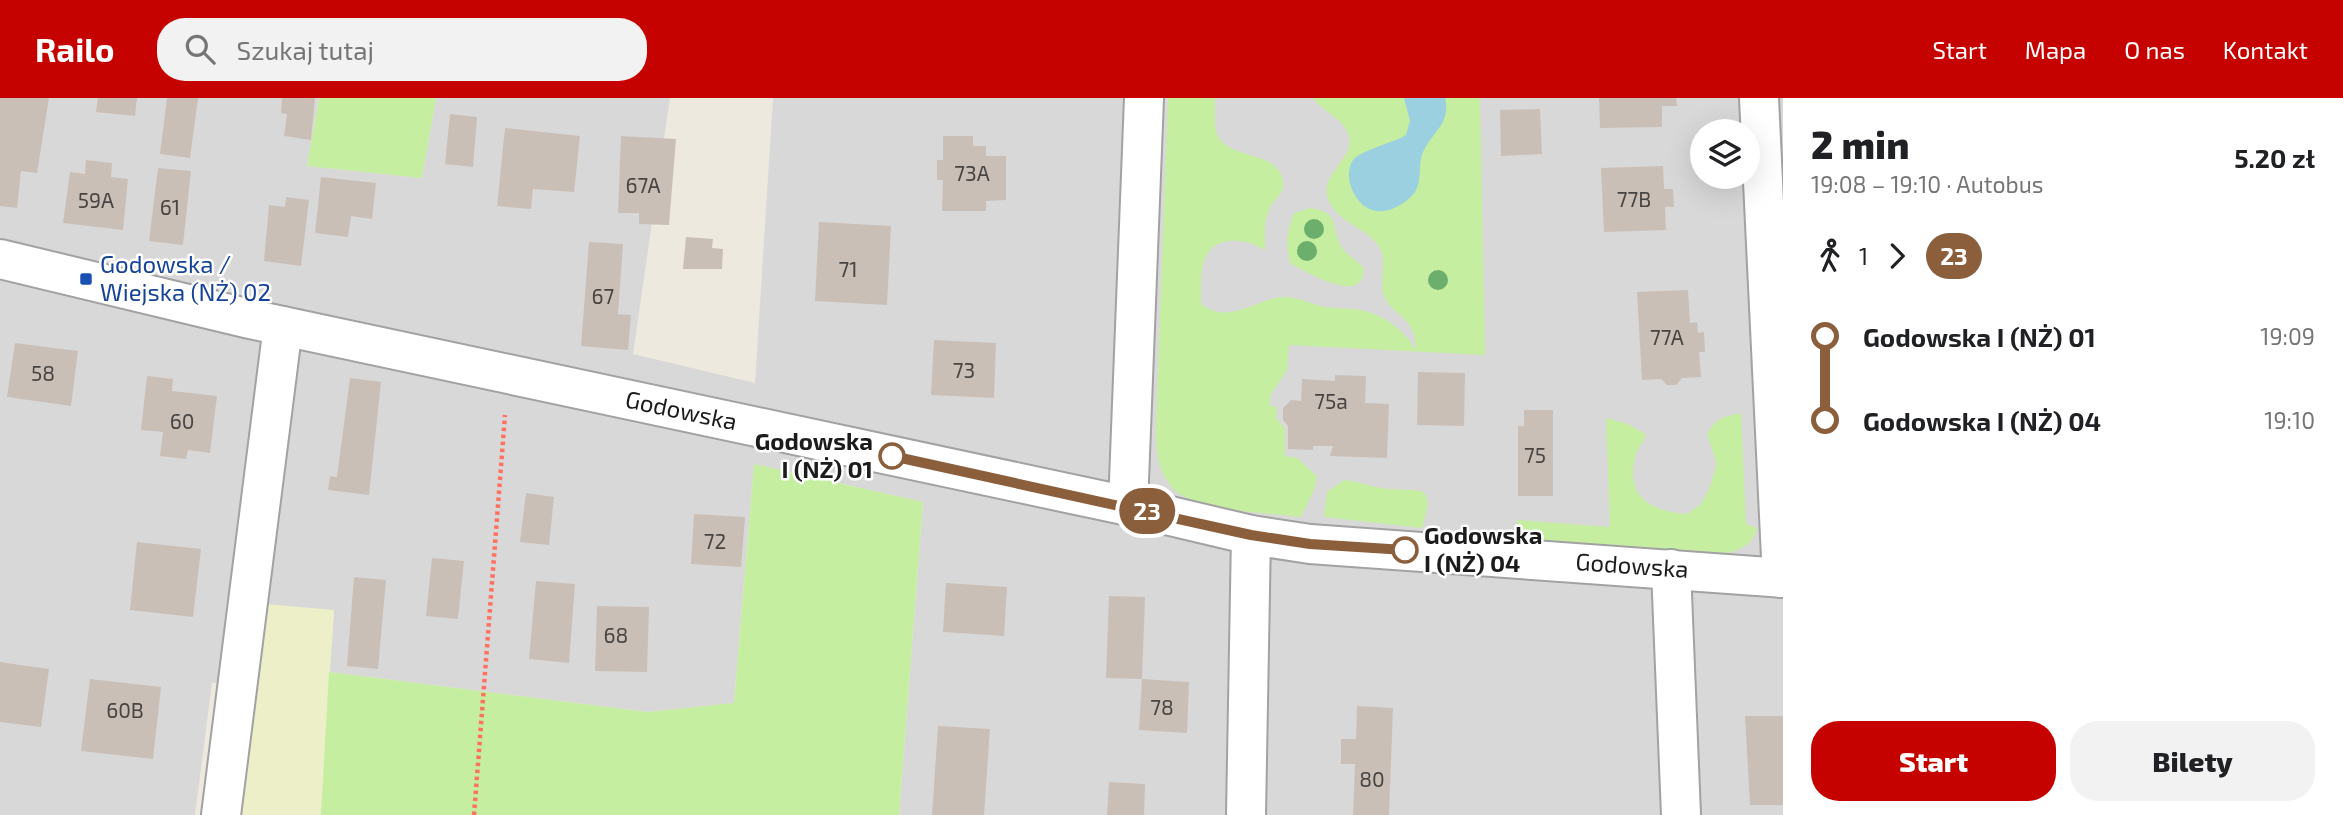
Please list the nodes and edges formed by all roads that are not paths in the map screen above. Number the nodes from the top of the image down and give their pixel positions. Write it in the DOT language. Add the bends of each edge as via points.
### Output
graph roads {
  1 [pos="1144,98"];
  2 [pos="1759,98"];
  3 [pos="0,259"];
  4 [pos="283,326"];
  5 [pos="1128,506"];
  6 [pos="1251,535"];
  7 [pos="1671,569"];
  8 [pos="1782,578"];
  9 [pos="222,815"];
  10 [pos="1246,815"];
  11 [pos="1681,815"];
  1 -- 5 [label="street"];
  2 -- 8 [label="street"];
  3 -- 4 [label="street, Godowska"];
  4 -- 5 [label="street, Godowska"];
  4 -- 9 [label="street"];
  5 -- 6 [label="street, Godowska"];
  6 -- 7 [label="street, Godowska" via="1310,544"];
  6 -- 10 [label="street"];
  7 -- 8 [label="street, Godowska"];
  7 -- 11 [label="street"];
}
